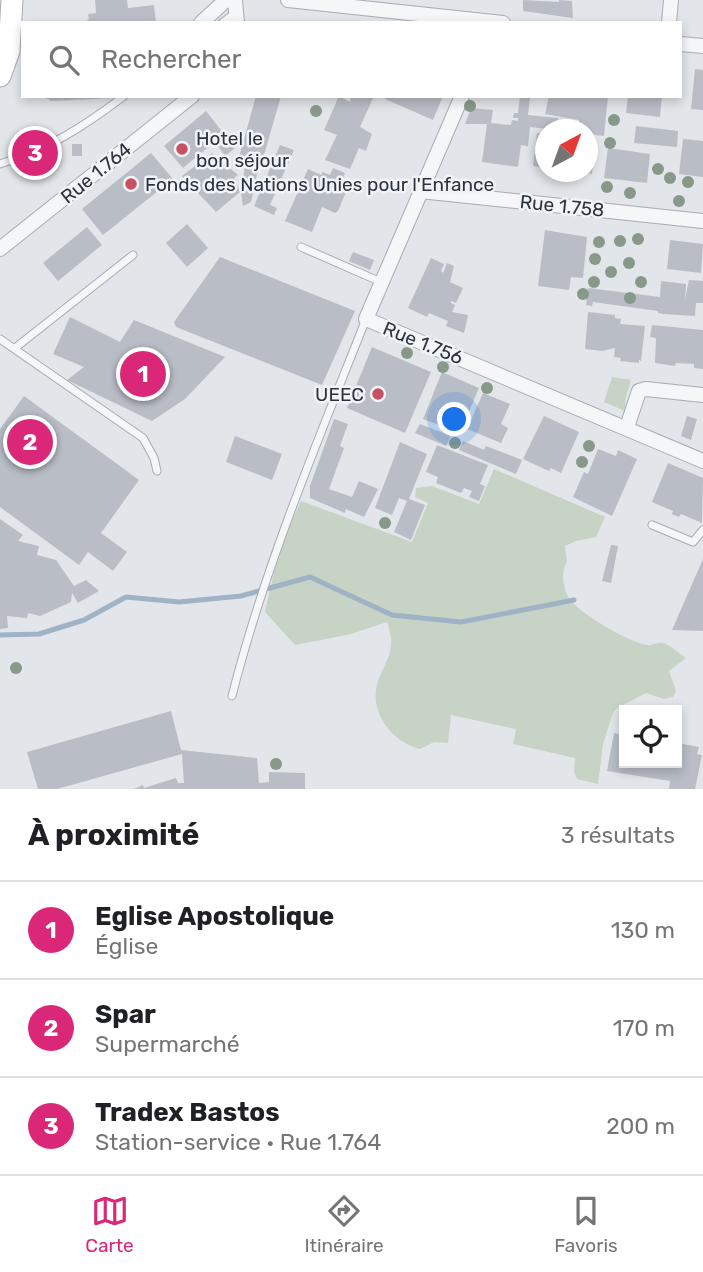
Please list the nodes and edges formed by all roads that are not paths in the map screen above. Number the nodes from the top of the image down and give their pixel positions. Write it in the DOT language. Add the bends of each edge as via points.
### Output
graph roads {
  1 [pos="12,0"];
  2 [pos="226,0"];
  3 [pos="288,0"];
  4 [pos="671,0"];
  5 [pos="307,1"];
  6 [pos="203,21"];
  7 [pos="486,21"];
  8 [pos="669,21"];
  9 [pos="682,44"];
  10 [pos="703,46"];
  11 [pos="16,53"];
  12 [pos="0,76"];
  13 [pos="121,98"];
  14 [pos="189,98"];
  15 [pos="461,98"];
  16 [pos="0,164"];
  17 [pos="421,191"];
  18 [pos="703,221"];
  19 [pos="301,247"];
  20 [pos="0,249"];
  21 [pos="133,255"];
  22 [pos="382,282"];
  23 [pos="366,319"];
  24 [pos="0,339"];
  25 [pos="15,348"];
  26 [pos="703,395"];
  27 [pos="627,427"];
  28 [pos="703,461"];
  29 [pos="157,471"];
  30 [pos="652,525"];
  31 [pos="703,530"];
  32 [pos="232,696"];
  1 -- 11 [label="main road"];
  2 -- 6 [label="street"];
  3 -- 5 [label="street"];
  4 -- 8 [label="street"];
  5 -- 7 [label="street"];
  9 -- 10 [label="street"];
  11 -- 12 [label="main road"];
  13 -- 16 [label="lane" via="85,125 22,158"];
  14 -- 20 [label="street, Rue 1.764"];
  15 -- 17 [label="street, Rue 1.756"];
  17 -- 18 [label="street, Rue 1.758"];
  17 -- 22 [label="street, Rue 1.756"];
  19 -- 22 [label="lane"];
  21 -- 25 [label="lane"];
  22 -- 23 [label="street, Rue 1.756"];
  23 -- 27 [label="street, Rue 1.756"];
  23 -- 32 [label="lane" via="250,626"];
  24 -- 25 [label="lane"];
  25 -- 29 [label="lane" via="143,438"];
  26 -- 27 [label="street" via="639,391"];
  27 -- 28 [label="street, Rue 1.756"];
  30 -- 31 [label="lane" via="693,542"];
}
